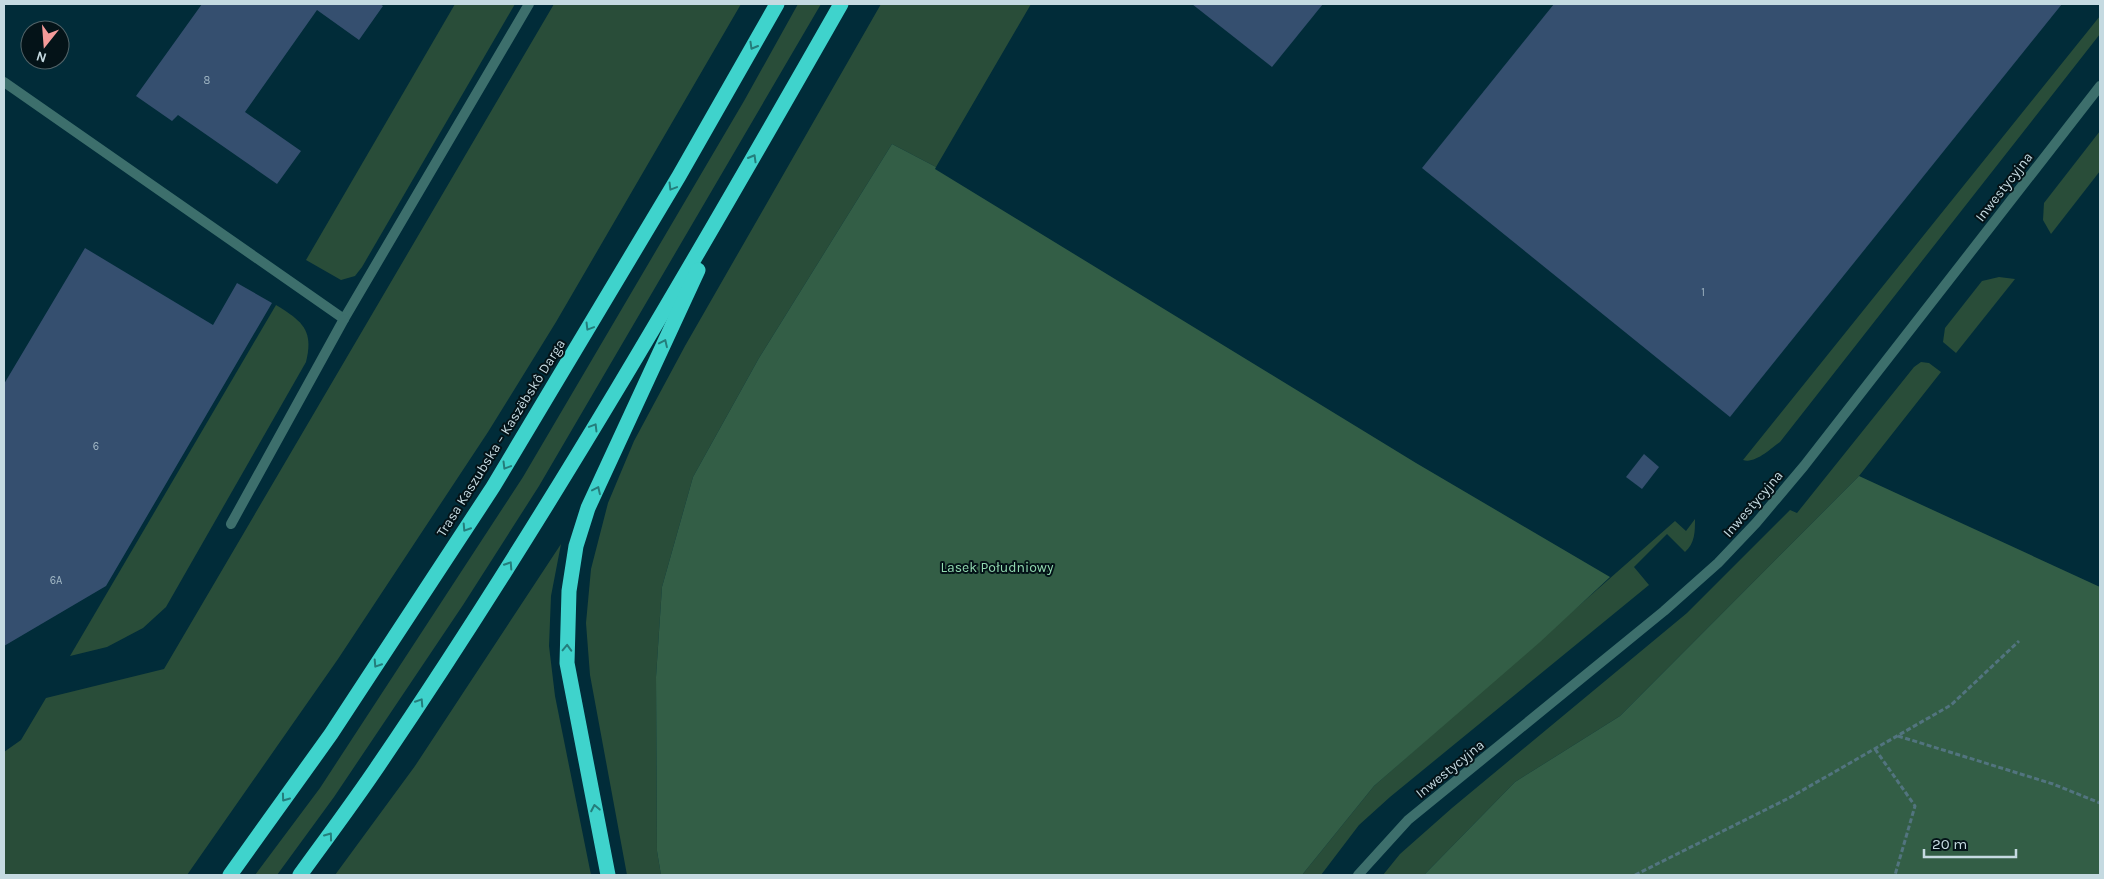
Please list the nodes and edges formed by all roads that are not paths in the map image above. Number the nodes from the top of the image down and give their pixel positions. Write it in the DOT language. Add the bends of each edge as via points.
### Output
graph roads {
  1 [pos="529,4"];
  2 [pos="777,4"];
  3 [pos="841,4"];
  4 [pos="4,82"];
  5 [pos="2100,86"];
  6 [pos="729,200"];
  7 [pos="344,319"];
  8 [pos="231,524"];
  9 [pos="230,875"];
  10 [pos="300,875"];
  11 [pos="608,875"];
  12 [pos="1358,875"];
  1 -- 7 [label="street"];
  2 -- 9 [label="highway, Trasa Kaszubska – Kaszëbskô Darga, one-way" via="679,176 493,487 331,734"];
  6 -- 3 [label="highway, one-way"];
  4 -- 7 [label="street"];
  5 -- 12 [label="street, Inwestycyjna" via="1804,466 1724,557 1664,611 1408,820"];
  10 -- 6 [label="highway, one-way" via="378,767 542,515"];
  11 -- 6 [label="highway, one-way" via="567,663 569,591 576,546 588,508"];
  7 -- 8 [label="street"];
}
